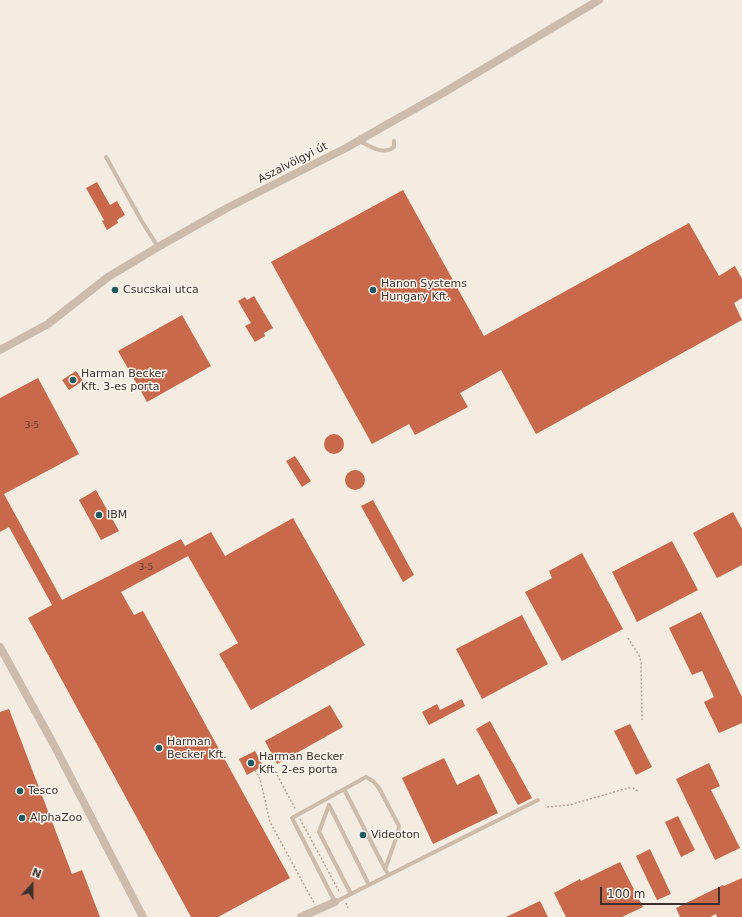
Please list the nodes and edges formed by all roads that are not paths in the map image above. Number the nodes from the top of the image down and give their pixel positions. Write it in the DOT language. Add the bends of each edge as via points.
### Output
graph roads {
  1 [pos="599,0"];
  2 [pos="358,141"];
  3 [pos="394,141"];
  4 [pos="106,157"];
  5 [pos="158,247"];
  6 [pos="0,350"];
  7 [pos="0,647"];
  8 [pos="344,789"];
  9 [pos="326,799"];
  10 [pos="538,800"];
  11 [pos="328,805"];
  12 [pos="385,869"];
  13 [pos="389,875"];
  14 [pos="369,885"];
  15 [pos="351,894"];
  16 [pos="335,902"];
  17 [pos="143,917"];
  18 [pos="300,917"];
  1 -- 2 [label="street, Aszalvölgyi út"];
  2 -- 3 [label="lane" via="378,151 390,150 394,147"];
  2 -- 5 [label="street, Aszalvölgyi út" via="227,208"];
  4 -- 5 [label="lane" via="140,220"];
  5 -- 6 [label="street, Aszalvölgyi út" via="108,276 48,324"];
  7 -- 17 [label="street"];
  8 -- 9 [label="lane"];
  8 -- 12 [label="lane"];
  8 -- 12 [label="lane" via="366,777 373,781 399,826"];
  9 -- 11 [label="lane"];
  9 -- 16 [label="lane" via="292,818"];
  10 -- 13 [label="lane"];
  11 -- 14 [label="lane"];
  11 -- 15 [label="lane" via="319,832"];
  12 -- 13 [label="lane"];
  13 -- 14 [label="lane"];
  14 -- 15 [label="lane"];
  15 -- 16 [label="lane"];
  16 -- 18 [label="street"];
}
